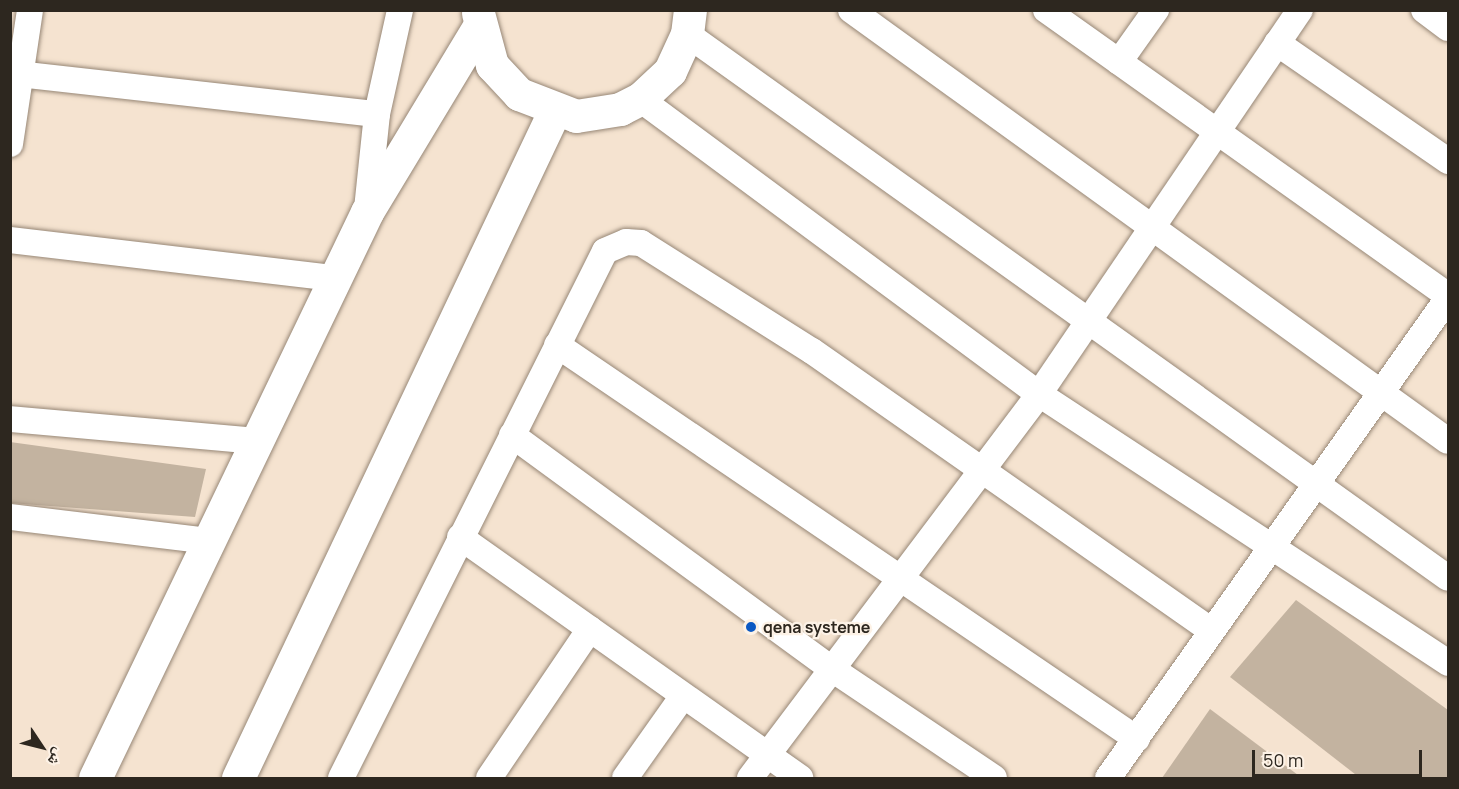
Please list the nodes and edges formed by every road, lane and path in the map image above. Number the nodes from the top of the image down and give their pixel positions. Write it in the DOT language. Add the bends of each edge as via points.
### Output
graph roads {
  1 [pos="30,10"];
  2 [pos="400,10"];
  3 [pos="1046,10"];
  4 [pos="1156,10"];
  5 [pos="1300,10"];
  6 [pos="1424,10"];
  7 [pos="854,12"];
  8 [pos="478,19"];
  9 [pos="688,22"];
  10 [pos="1449,28"];
  11 [pos="1277,44"];
  12 [pos="1119,62"];
  13 [pos="16,74"];
  14 [pos="639,99"];
  15 [pos="554,112"];
  16 [pos="377,114"];
  17 [pos="1215,130"];
  18 [pos="10,144"];
  19 [pos="1449,161"];
  20 [pos="367,212"];
  21 [pos="1147,229"];
  22 [pos="10,240"];
  23 [pos="334,278"];
  24 [pos="1449,297"];
  25 [pos="1089,322"];
  26 [pos="557,345"];
  27 [pos="1040,394"];
  28 [pos="1379,394"];
  29 [pos="10,419"];
  30 [pos="512,435"];
  31 [pos="255,441"];
  32 [pos="1449,441"];
  33 [pos="979,467"];
  34 [pos="1316,484"];
  35 [pos="10,517"];
  36 [pos="460,537"];
  37 [pos="208,541"];
  38 [pos="1271,543"];
  39 [pos="900,575"];
  40 [pos="1449,578"];
  41 [pos="590,629"];
  42 [pos="1212,630"];
  43 [pos="1449,663"];
  44 [pos="832,669"];
  45 [pos="683,696"];
  46 [pos="1137,739"];
  47 [pos="766,755"];
  48 [pos="95,778"];
  49 [pos="238,778"];
  50 [pos="341,778"];
  51 [pos="489,778"];
  52 [pos="625,778"];
  53 [pos="750,778"];
  54 [pos="800,778"];
  55 [pos="994,778"];
  56 [pos="1108,778"];
  1 -- 13 [label="street"];
  2 -- 16 [label="street"];
  3 -- 12 [label="street"];
  4 -- 12 [label="street"];
  5 -- 11 [label="street"];
  6 -- 10 [label="street"];
  7 -- 21 [label="street"];
  8 -- 15 [label="street" via="492,65 519,94"];
  8 -- 20 [label="street"];
  9 -- 14 [label="street" via="670,71"];
  9 -- 25 [label="street"];
  11 -- 17 [label="street"];
  11 -- 19 [label="street"];
  12 -- 17 [label="street"];
  13 -- 16 [label="street"];
  13 -- 18 [label="street"];
  14 -- 15 [label="street" via="598,115"];
  14 -- 27 [label="street"];
  15 -- 49 [label="street"];
  16 -- 20 [label="street"];
  17 -- 21 [label="street"];
  17 -- 24 [label="street"];
  20 -- 23 [label="street"];
  21 -- 25 [label="street"];
  21 -- 28 [label="street"];
  22 -- 23 [label="street"];
  23 -- 31 [label="street"];
  24 -- 28 [label="street"];
  25 -- 27 [label="street"];
  25 -- 34 [label="street"];
  26 -- 30 [label="street"];
  26 -- 33 [label="street" via="605,251 626,242 641,243 812,351"];
  26 -- 39 [label="street"];
  27 -- 33 [label="street"];
  27 -- 38 [label="street"];
  28 -- 32 [label="street"];
  28 -- 34 [label="street"];
  29 -- 31 [label="street"];
  30 -- 36 [label="street"];
  30 -- 44 [label="street"];
  31 -- 37 [label="street"];
  33 -- 39 [label="street"];
  33 -- 42 [label="street"];
  34 -- 38 [label="street"];
  34 -- 40 [label="street"];
  35 -- 37 [label="street"];
  36 -- 41 [label="street"];
  36 -- 50 [label="street"];
  37 -- 48 [label="street"];
  38 -- 42 [label="street"];
  38 -- 43 [label="street"];
  39 -- 44 [label="street"];
  39 -- 46 [label="street"];
  41 -- 45 [label="street"];
  41 -- 51 [label="street"];
  42 -- 46 [label="street"];
  44 -- 47 [label="street"];
  44 -- 55 [label="street"];
  45 -- 47 [label="street"];
  45 -- 52 [label="street"];
  46 -- 56 [label="street"];
  47 -- 53 [label="street"];
  47 -- 54 [label="street"];
}
